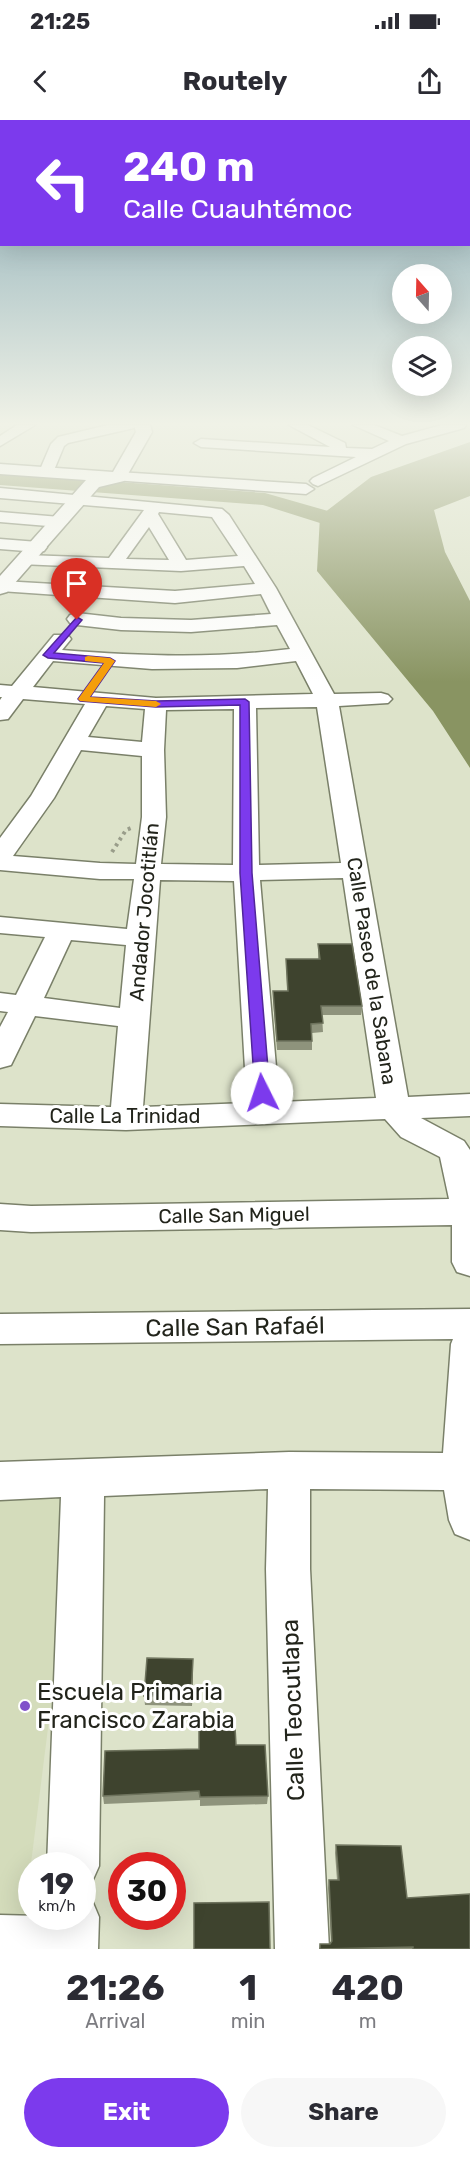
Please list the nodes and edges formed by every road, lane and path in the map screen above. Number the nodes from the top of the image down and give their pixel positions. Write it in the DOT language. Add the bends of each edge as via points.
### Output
graph roads {
  1 [pos="70,510"];
  2 [pos="152,510"];
  3 [pos="163,510"];
  4 [pos="0,518"];
  5 [pos="60,522"];
  6 [pos="0,544"];
  7 [pos="32,553"];
  8 [pos="250,560"];
  9 [pos="115,562"];
  10 [pos="181,566"];
  11 [pos="3,581"];
  12 [pos="267,588"];
  13 [pos="98,592"];
  14 [pos="282,619"];
  15 [pos="77,620"];
  16 [pos="301,654"];
  17 [pos="48,655"];
  18 [pos="110,661"];
  19 [pos="8,692"];
  20 [pos="381,699"];
  21 [pos="90,700"];
  22 [pos="327,700"];
  23 [pos="245,702"];
  24 [pos="156,704"];
  25 [pos="0,714"];
  26 [pos="73,742"];
  27 [pos="153,750"];
  28 [pos="154,818"];
  29 [pos="0,856"];
  30 [pos="0,862"];
  31 [pos="356,870"];
  32 [pos="100,871"];
  33 [pos="147,872"];
  34 [pos="246,873"];
  35 [pos="0,925"];
  36 [pos="61,933"];
  37 [pos="140,938"];
  38 [pos="13,1004"];
  39 [pos="134,1019"];
  40 [pos="0,1059"];
  41 [pos="470,1105"];
  42 [pos="394,1109"];
  43 [pos="264,1114"];
  44 [pos="0,1115"];
  45 [pos="126,1119"];
  46 [pos="469,1212"];
  47 [pos="0,1217"];
  48 [pos="470,1262"];
  49 [pos="470,1324"];
  50 [pos="0,1329"];
  51 [pos="470,1344"];
  52 [pos="289,1470"];
  53 [pos="466,1472"];
  54 [pos="83,1480"];
  55 [pos="0,1481"];
  56 [pos="470,1520"];
  57 [pos="73,1852"];
  58 [pos="71,1937"];
  59 [pos="0,1942"];
  60 [pos="302,1949"];
  1 -- 5 [label="main road"];
  2 -- 9 [label="street"];
  2 -- 10 [label="street"];
  3 -- 8 [label="street, Calle Paseo de la Sabana" via="216,512"];
  4 -- 5 [label="street"];
  5 -- 7 [label="main road"];
  6 -- 7 [label="street"];
  7 -- 9 [label="street"];
  7 -- 11 [label="main road"];
  8 -- 10 [label="street"];
  8 -- 12 [label="street, Calle Paseo de la Sabana"];
  9 -- 10 [label="street"];
  11 -- 13 [label="street"];
  12 -- 13 [label="street" via="174,597"];
  12 -- 14 [label="street, Calle Paseo de la Sabana"];
  13 -- 15 [label="street"];
  14 -- 15 [label="street" via="191,626"];
  14 -- 16 [label="street, Calle Paseo de la Sabana"];
  15 -- 17 [label="street"];
  16 -- 18 [label="street" via="237,662"];
  16 -- 22 [label="street, Calle Paseo de la Sabana"];
  17 -- 18 [label="street"];
  17 -- 19 [label="street"];
  18 -- 21 [label="street"];
  19 -- 21 [label="street"];
  19 -- 25 [label="street"];
  20 -- 22 [label="street"];
  21 -- 24 [label="street"];
  21 -- 26 [label="street"];
  22 -- 23 [label="street"];
  22 -- 31 [label="street, Calle Paseo de la Sabana"];
  23 -- 24 [label="street"];
  23 -- 34 [label="street"];
  24 -- 27 [label="street, Andador Jocotitlán"];
  26 -- 27 [label="street"];
  26 -- 29 [label="street" via="42,798"];
  27 -- 28 [label="street, Andador Jocotitlán"];
  28 -- 32 [label="path" via="126,830"];
  28 -- 33 [label="street, Andador Jocotitlán"];
  30 -- 32 [label="street"];
  31 -- 34 [label="street"];
  31 -- 42 [label="street, Calle Paseo de la Sabana"];
  32 -- 33 [label="street"];
  33 -- 34 [label="street"];
  33 -- 37 [label="street, Andador Jocotitlán"];
  34 -- 43 [label="street"];
  35 -- 36 [label="street"];
  36 -- 37 [label="street"];
  36 -- 38 [label="street"];
  37 -- 39 [label="street, Andador Jocotitlán"];
  38 -- 39 [label="street"];
  38 -- 40 [label="street"];
  39 -- 45 [label="street, Andador Jocotitlán"];
  41 -- 42 [label="street, Calle La Trinidad"];
  42 -- 43 [label="street, Calle La Trinidad"];
  42 -- 46 [label="street, Calle Paseo de la Sabana" via="412,1129 452,1149 458,1158"];
  43 -- 45 [label="street, Calle La Trinidad"];
  44 -- 45 [label="street, Calle La Trinidad"];
  46 -- 47 [label="street, Calle San Miguel"];
  46 -- 48 [label="street, Calle Paseo de la Sabana"];
  49 -- 50 [label="street, Calle San Rafaél"];
  51 -- 53 [label="street"];
  52 -- 53 [label="street"];
  52 -- 54 [label="street"];
  52 -- 60 [label="street, Calle Teocutlapa" via="288,1569"];
  53 -- 56 [label="street"];
  54 -- 55 [label="street"];
  54 -- 57 [label="street"];
  58 -- 59 [label="street"];
}
